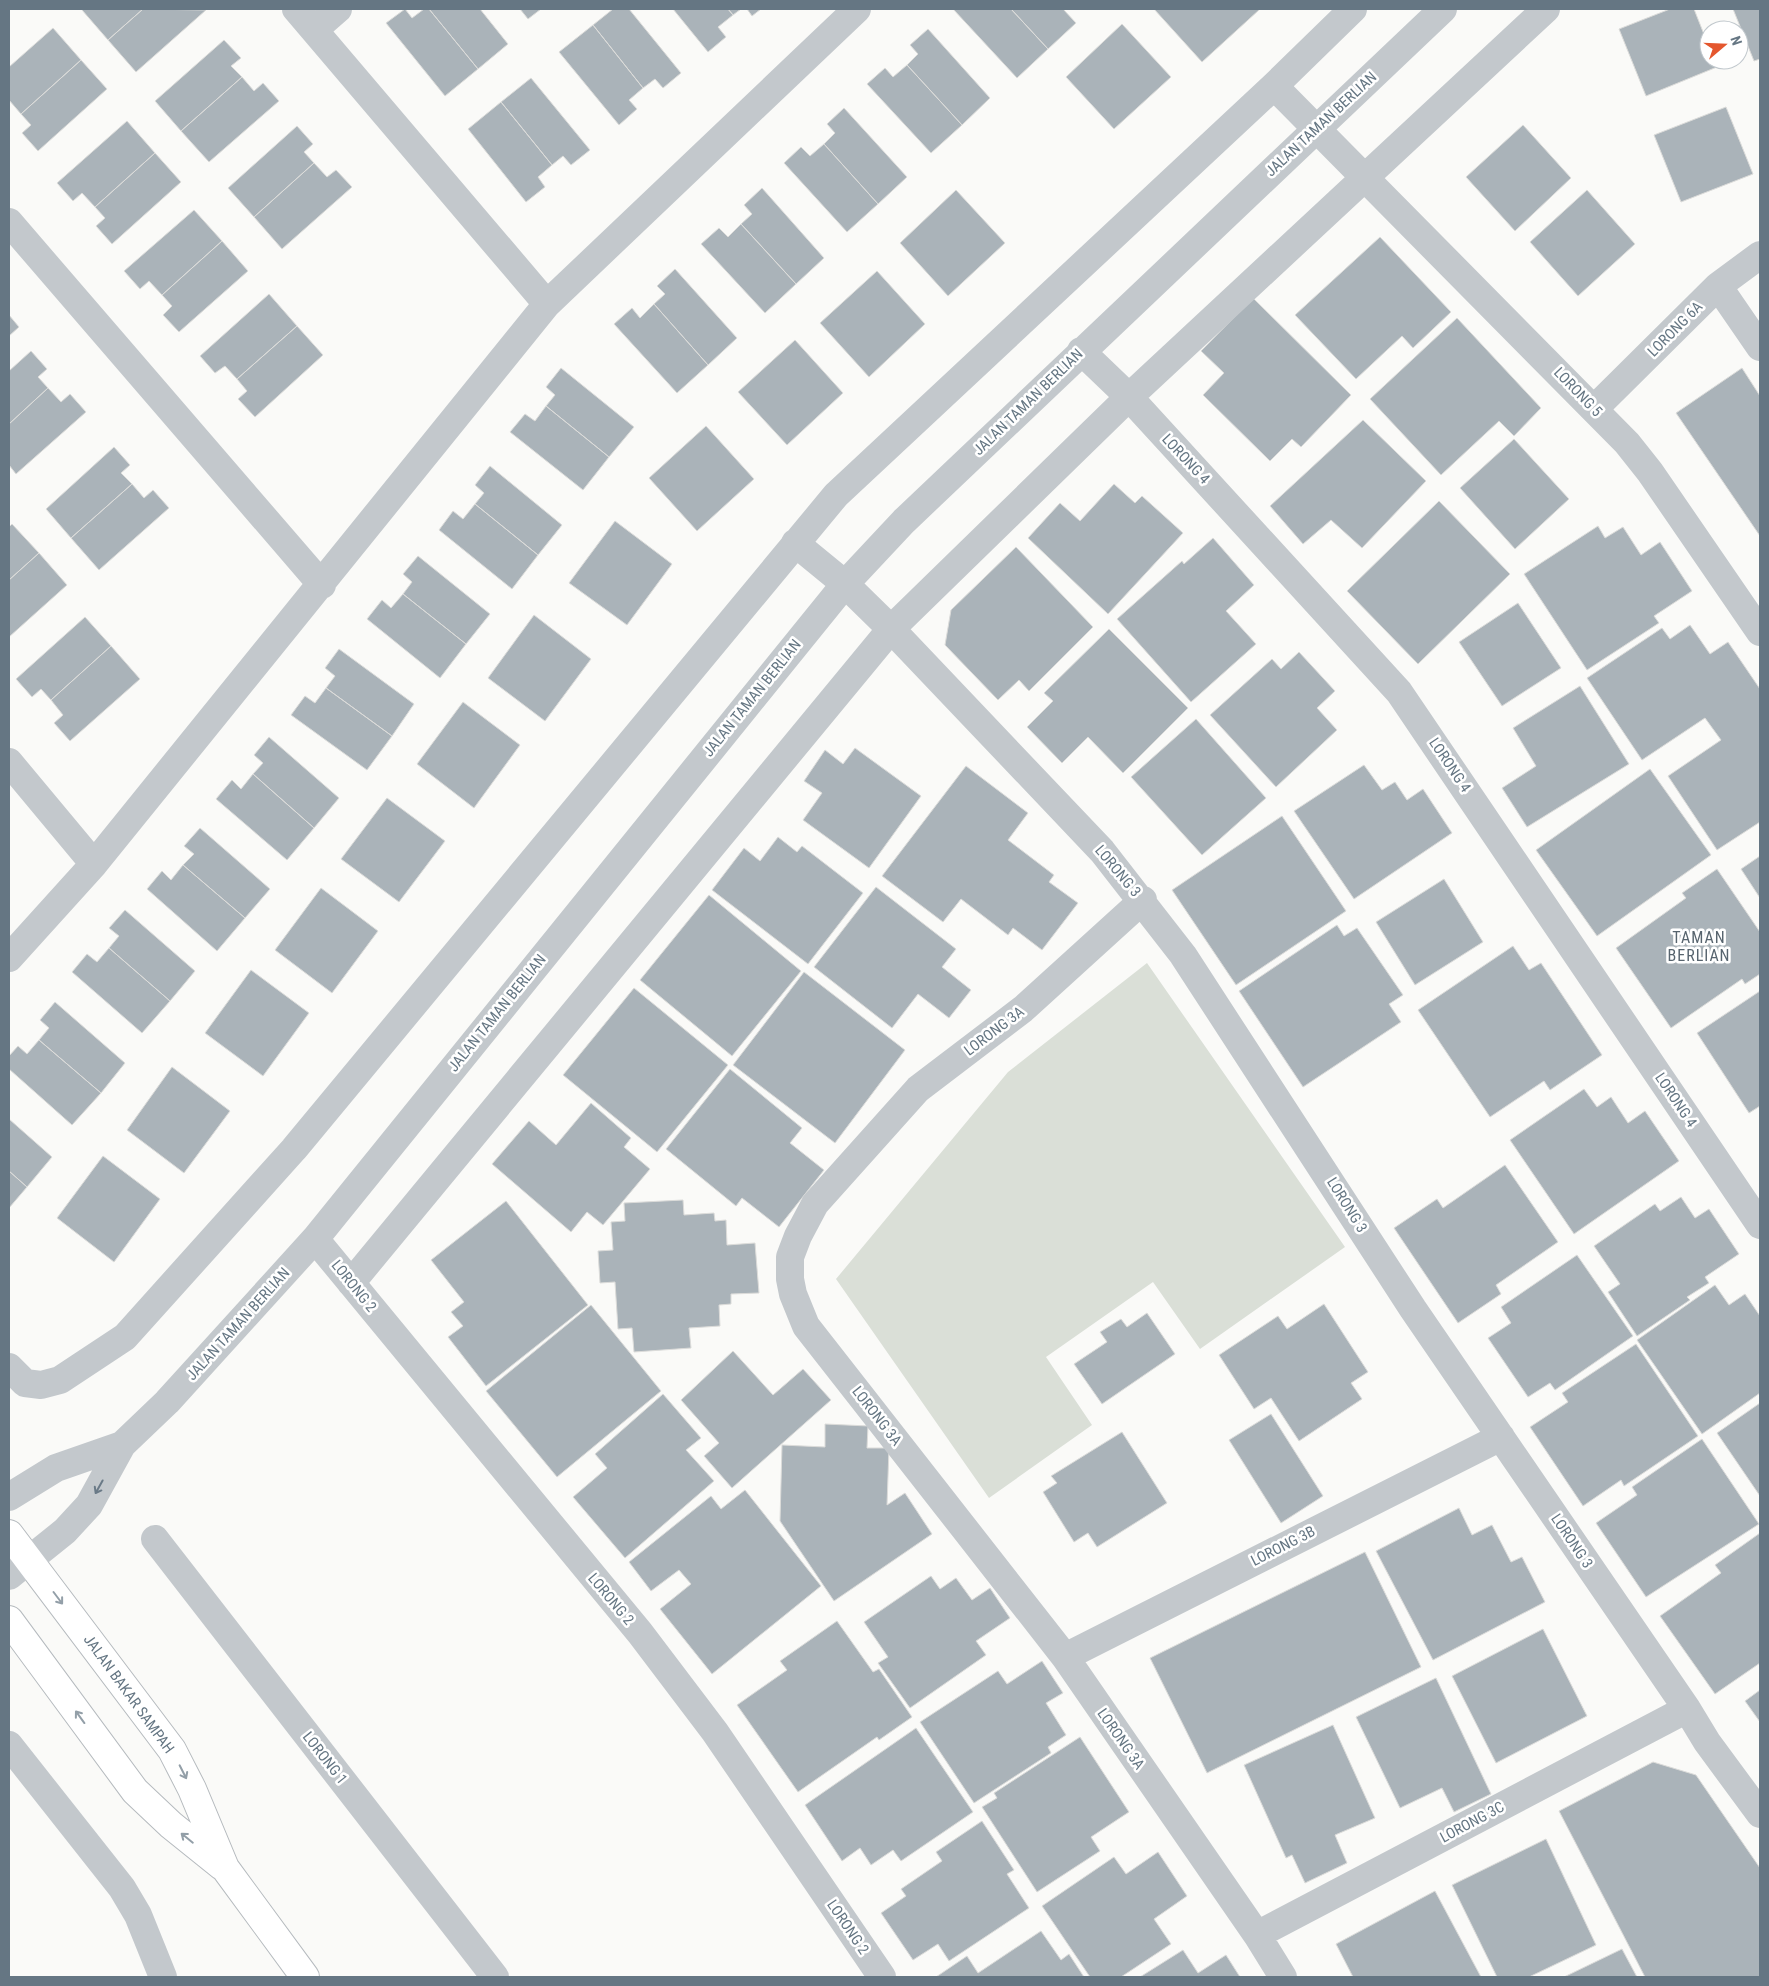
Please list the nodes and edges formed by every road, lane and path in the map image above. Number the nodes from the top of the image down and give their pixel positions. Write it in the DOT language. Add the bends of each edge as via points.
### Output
graph roads {
  1 [pos="296,9"];
  2 [pos="338,9"];
  3 [pos="857,9"];
  4 [pos="1353,9"];
  5 [pos="1443,9"];
  6 [pos="1546,9"];
  7 [pos="314,30"];
  8 [pos="1274,86"];
  9 [pos="1317,128"];
  10 [pos="1366,177"];
  11 [pos="9,222"];
  12 [pos="1760,255"];
  13 [pos="1718,286"];
  14 [pos="548,304"];
  15 [pos="1760,347"];
  16 [pos="1081,351"];
  17 [pos="1129,397"];
  18 [pos="1595,408"];
  19 [pos="795,543"];
  20 [pos="845,584"];
  21 [pos="322,585"];
  22 [pos="891,628"];
  23 [pos="1760,632"];
  24 [pos="9,762"];
  25 [pos="94,864"];
  26 [pos="1143,900"];
  27 [pos="9,958"];
  28 [pos="1760,1225"];
  29 [pos="315,1239"];
  30 [pos="351,1283"];
  31 [pos="9,1367"];
  32 [pos="1501,1436"];
  33 [pos="122,1445"];
  34 [pos="9,1497"];
  35 [pos="9,1534"];
  36 [pos="155,1539"];
  37 [pos="29,1559"];
  38 [pos="9,1576"];
  39 [pos="9,1620"];
  40 [pos="1065,1657"];
  41 [pos="1687,1709"];
  42 [pos="9,1745"];
  43 [pos="1760,1814"];
  44 [pos="225,1868"];
  45 [pos="1257,1935"];
  46 [pos="163,1977"];
  47 [pos="305,1977"];
  48 [pos="495,1977"];
  49 [pos="882,1977"];
  50 [pos="1283,1977"];
  1 -- 7 [label="street"];
  2 -- 7 [label="street"];
  3 -- 14 [label="street"];
  4 -- 8 [label="street"];
  5 -- 9 [label="street, JALAN TAMAN BERLIAN"];
  6 -- 10 [label="street"];
  7 -- 14 [label="street"];
  8 -- 9 [label="street, LORONG 5"];
  8 -- 19 [label="street" via="836,495"];
  9 -- 10 [label="street, LORONG 5"];
  9 -- 16 [label="street, JALAN TAMAN BERLIAN"];
  10 -- 17 [label="street"];
  10 -- 18 [label="street, LORONG 5"];
  11 -- 21 [label="street"];
  12 -- 13 [label="street, LORONG 6A"];
  13 -- 15 [label="street"];
  13 -- 18 [label="street, LORONG 6A"];
  14 -- 21 [label="street"];
  16 -- 17 [label="street, LORONG 4"];
  16 -- 20 [label="street, JALAN TAMAN BERLIAN" via="904,521"];
  17 -- 22 [label="street"];
  17 -- 28 [label="street, LORONG 4" via="1399,692"];
  18 -- 23 [label="street, LORONG 5" via="1650,472"];
  19 -- 20 [label="street, LORONG 3"];
  19 -- 31 [label="street" via="294,1150 125,1337 60,1380 41,1385 25,1383"];
  20 -- 22 [label="street, LORONG 3"];
  20 -- 29 [label="street, JALAN TAMAN BERLIAN"];
  21 -- 25 [label="street"];
  22 -- 26 [label="street, LORONG 3" via="1102,851"];
  22 -- 30 [label="street"];
  24 -- 25 [label="street"];
  25 -- 27 [label="street"];
  26 -- 32 [label="street, LORONG 3" via="1188,963 1413,1309"];
  26 -- 40 [label="street, LORONG 3A" via="1023,1009 918,1089 815,1204 790,1257 793,1294 806,1326"];
  29 -- 30 [label="street, LORONG 2"];
  29 -- 33 [label="street, JALAN TAMAN BERLIAN" via="167,1402"];
  30 -- 49 [label="street, LORONG 2" via="646,1641 715,1732"];
  32 -- 40 [label="street, LORONG 3B"];
  32 -- 41 [label="street, LORONG 3"];
  33 -- 34 [label="street" via="56,1468"];
  33 -- 37 [label="street, one-way" via="89,1505 65,1531"];
  35 -- 37 [label="main road, JALAN BAKAR SAMPAH"];
  36 -- 48 [label="street, LORONG 1"];
  37 -- 38 [label="street"];
  37 -- 44 [label="main road, JALAN BAKAR SAMPAH, one-way" via="172,1750"];
  44 -- 39 [label="main road, JALAN BAKAR SAMPAH, one-way" via="135,1791"];
  40 -- 45 [label="street, LORONG 3A"];
  41 -- 43 [label="street, LORONG 3"];
  41 -- 45 [label="street, LORONG 3C"];
  42 -- 46 [label="street" via="122,1888 138,1916"];
  44 -- 47 [label="main road, JALAN BAKAR SAMPAH"];
  45 -- 50 [label="street, LORONG 3A"];
}
